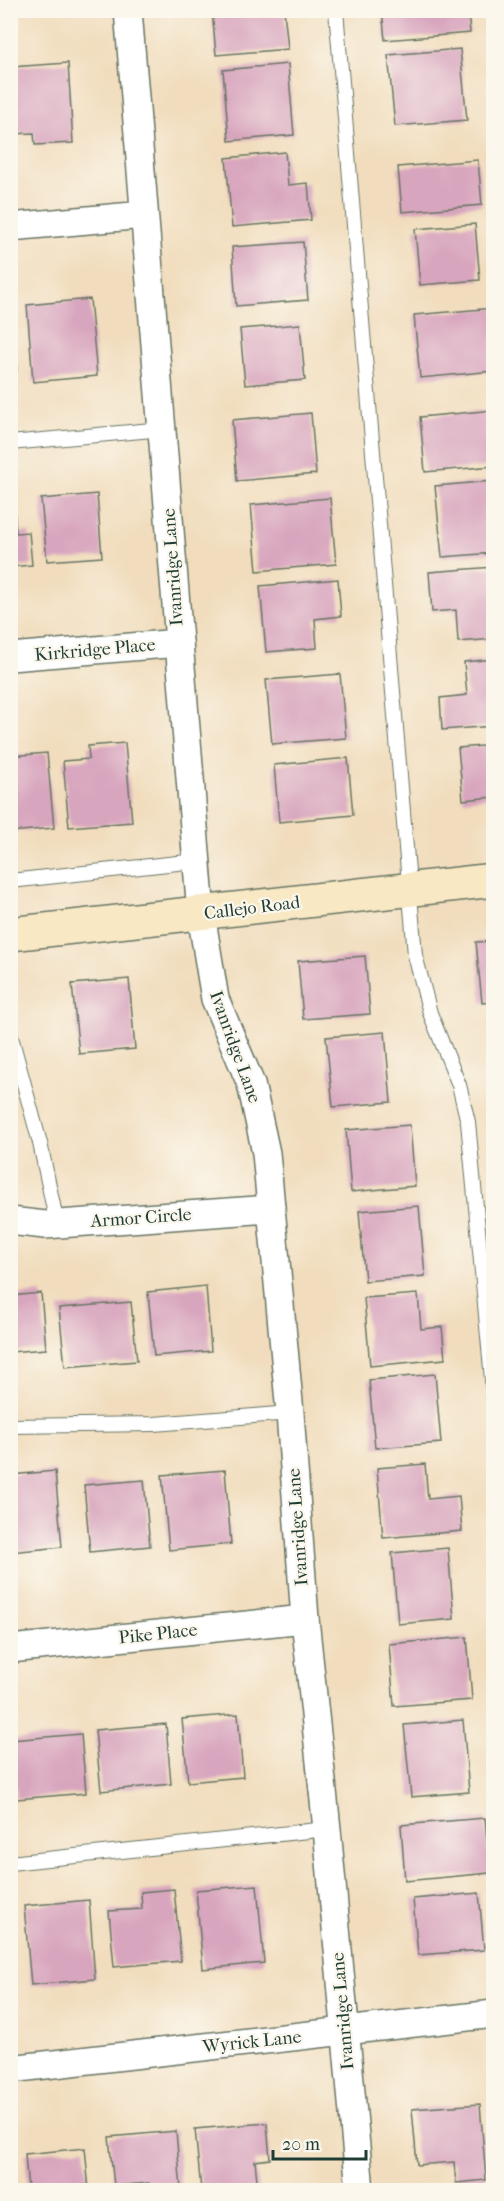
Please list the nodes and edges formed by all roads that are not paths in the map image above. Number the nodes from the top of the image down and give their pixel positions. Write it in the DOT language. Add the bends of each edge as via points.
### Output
graph roads {
  1 [pos="128,10"];
  2 [pos="336,10"];
  3 [pos="144,215"];
  4 [pos="10,227"];
  5 [pos="163,429"];
  6 [pos="10,442"];
  7 [pos="179,643"];
  8 [pos="10,657"];
  9 [pos="196,861"];
  10 [pos="494,880"];
  11 [pos="10,881"];
  12 [pos="410,889"];
  13 [pos="201,914"];
  14 [pos="10,934"];
  15 [pos="10,1033"];
  16 [pos="271,1209"];
  17 [pos="10,1221"];
  18 [pos="57,1224"];
  19 [pos="494,1401"];
  20 [pos="290,1413"];
  21 [pos="10,1426"];
  22 [pos="305,1619"];
  23 [pos="10,1649"];
  24 [pos="327,1829"];
  25 [pos="10,1863"];
  26 [pos="494,2014"];
  27 [pos="344,2031"];
  28 [pos="10,2069"];
  29 [pos="360,2190"];
  1 -- 3 [label="street, Ivanridge Lane"];
  2 -- 12 [label="lane"];
  3 -- 4 [label="street"];
  3 -- 5 [label="street, Ivanridge Lane"];
  5 -- 6 [label="lane"];
  5 -- 7 [label="street, Ivanridge Lane"];
  7 -- 8 [label="street, Kirkridge Place"];
  7 -- 9 [label="street, Ivanridge Lane"];
  9 -- 11 [label="lane"];
  9 -- 13 [label="street, Ivanridge Lane"];
  10 -- 12 [label="street, Callejo Road"];
  12 -- 13 [label="street, Callejo Road"];
  12 -- 19 [label="lane" via="416,955 430,1013 459,1085 468,1122"];
  13 -- 14 [label="street, Callejo Road"];
  13 -- 16 [label="street, Ivanridge Lane" via="214,999 251,1084 266,1153"];
  15 -- 18 [label="lane"];
  16 -- 18 [label="street, Armor Circle"];
  16 -- 20 [label="street, Ivanridge Lane"];
  17 -- 18 [label="street, Armor Circle"];
  20 -- 21 [label="lane" via="154,1424"];
  20 -- 22 [label="street, Ivanridge Lane"];
  22 -- 23 [label="street, Pike Place"];
  22 -- 24 [label="street, Ivanridge Lane"];
  24 -- 25 [label="lane"];
  24 -- 27 [label="street, Ivanridge Lane"];
  26 -- 27 [label="street, Wyrick Lane"];
  27 -- 28 [label="street, Wyrick Lane"];
  27 -- 29 [label="street, Ivanridge Lane"];
}
